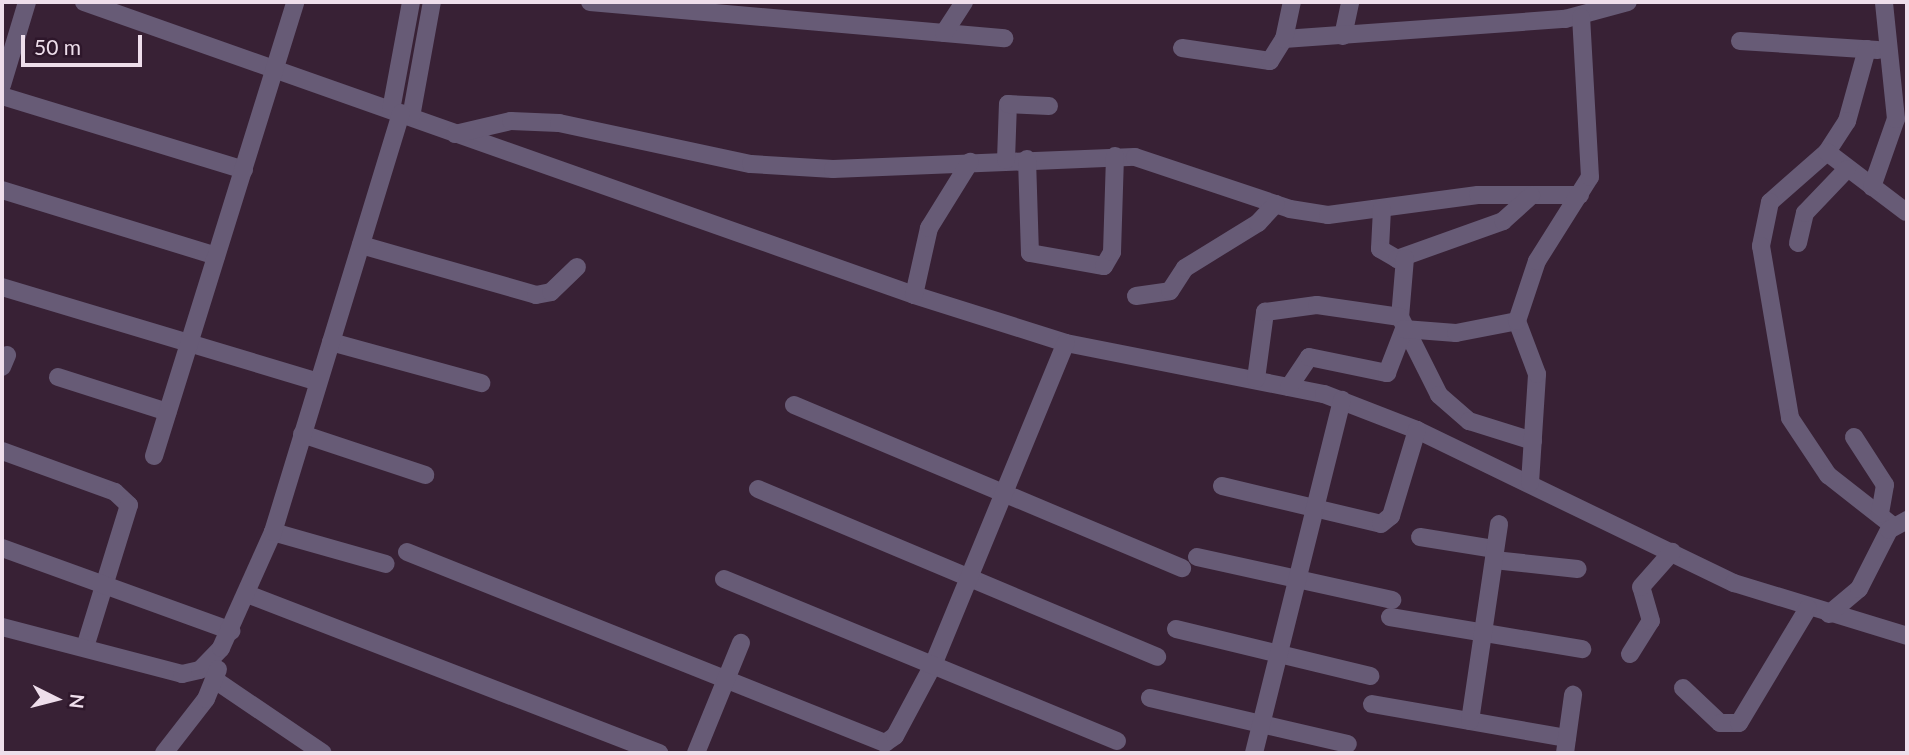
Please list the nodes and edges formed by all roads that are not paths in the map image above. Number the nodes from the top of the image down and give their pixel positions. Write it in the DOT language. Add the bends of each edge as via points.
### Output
graph roads {
  1 [pos="27,2"];
  2 [pos="84,2"];
  3 [pos="295,2"];
  4 [pos="411,2"];
  5 [pos="432,2"];
  6 [pos="590,2"];
  7 [pos="964,2"];
  8 [pos="1292,2"];
  9 [pos="1350,2"];
  10 [pos="1628,2"];
  11 [pos="1884,2"];
  12 [pos="759,9"];
  13 [pos="1581,17"];
  14 [pos="944,33"];
  15 [pos="1343,36"];
  16 [pos="1004,38"];
  17 [pos="1284,39"];
  18 [pos="1740,41"];
  19 [pos="1182,48"];
  20 [pos="1876,49"];
  21 [pos="275,69"];
  22 [pos="2,86"];
  23 [pos="1049,106"];
  24 [pos="401,113"];
  25 [pos="455,134"];
  26 [pos="1827,152"];
  27 [pos="1115,156"];
  28 [pos="1027,159"];
  29 [pos="1006,160"];
  30 [pos="970,162"];
  31 [pos="1847,169"];
  32 [pos="244,170"];
  33 [pos="1871,187"];
  34 [pos="2,190"];
  35 [pos="1580,195"];
  36 [pos="1531,196"];
  37 [pos="1276,204"];
  38 [pos="1382,209"];
  39 [pos="1906,212"];
  40 [pos="1798,243"];
  41 [pos="360,244"];
  42 [pos="216,256"];
  43 [pos="1405,258"];
  44 [pos="577,267"];
  45 [pos="2,287"];
  46 [pos="914,295"];
  47 [pos="1136,296"];
  48 [pos="1517,321"];
  49 [pos="1402,323"];
  50 [pos="331,342"];
  51 [pos="1066,343"];
  52 [pos="188,346"];
  53 [pos="58,377"];
  54 [pos="1256,379"];
  55 [pos="318,382"];
  56 [pos="481,383"];
  57 [pos="1289,387"];
  58 [pos="1342,400"];
  59 [pos="794,405"];
  60 [pos="168,412"];
  61 [pos="1417,430"];
  62 [pos="302,434"];
  63 [pos="1853,438"];
  64 [pos="1533,441"];
  65 [pos="2,451"];
  66 [pos="154,456"];
  67 [pos="425,475"];
  68 [pos="1531,483"];
  69 [pos="1222,486"];
  70 [pos="758,489"];
  71 [pos="1004,494"];
  72 [pos="1315,509"];
  73 [pos="1894,520"];
  74 [pos="1499,524"];
  75 [pos="273,532"];
  76 [pos="1420,537"];
  77 [pos="2,548"];
  78 [pos="407,552"];
  79 [pos="1672,552"];
  80 [pos="1494,555"];
  81 [pos="1197,557"];
  82 [pos="386,564"];
  83 [pos="1182,568"];
  84 [pos="1578,569"];
  85 [pos="724,579"];
  86 [pos="968,579"];
  87 [pos="1297,581"];
  88 [pos="105,587"];
  89 [pos="247,594"];
  90 [pos="1808,608"];
  91 [pos="1829,614"];
  92 [pos="2,626"];
  93 [pos="1175,629"];
  94 [pos="231,631"];
  95 [pos="1483,633"];
  96 [pos="1907,636"];
  97 [pos="741,643"];
  98 [pos="85,648"];
  99 [pos="220,648"];
  100 [pos="1582,649"];
  101 [pos="1279,653"];
  102 [pos="1630,654"];
  103 [pos="1157,657"];
  104 [pos="933,665"];
  105 [pos="1370,676"];
  106 [pos="215,680"];
  107 [pos="726,682"];
  108 [pos="1683,688"];
  109 [pos="1573,695"];
  110 [pos="1150,698"];
  111 [pos="1372,704"];
  112 [pos="1471,721"];
  113 [pos="1262,724"];
  114 [pos="1117,741"];
  115 [pos="1348,744"];
  116 [pos="1566,745"];
  117 [pos="164,753"];
  118 [pos="323,753"];
  119 [pos="659,753"];
  120 [pos="696,753"];
  121 [pos="1254,753"];
  1 -- 22 [label="street"];
  2 -- 21 [label="street"];
  3 -- 21 [label="street"];
  4 -- 24 [label="street"];
  5 -- 24 [label="street"];
  6 -- 12 [label="street"];
  7 -- 14 [label="street"];
  8 -- 17 [label="street"];
  9 -- 15 [label="street"];
  10 -- 13 [label="street"];
  11 -- 20 [label="street"];
  12 -- 14 [label="street"];
  13 -- 15 [label="street"];
  13 -- 35 [label="street" via="1591,170"];
  14 -- 16 [label="street"];
  15 -- 17 [label="street"];
  17 -- 19 [label="street" via="1270,61"];
  18 -- 20 [label="street"];
  20 -- 26 [label="street" via="1852,110"];
  20 -- 33 [label="street" via="1896,85 1896,118"];
  21 -- 24 [label="street"];
  21 -- 32 [label="street"];
  22 -- 32 [label="street"];
  23 -- 29 [label="street" via="1008,104"];
  24 -- 25 [label="street"];
  24 -- 41 [label="street"];
  25 -- 30 [label="street" via="529,121 751,164 858,170"];
  25 -- 46 [label="street"];
  26 -- 31 [label="street"];
  26 -- 73 [label="street" via="1763,216 1775,354 1800,437 1839,485"];
  27 -- 28 [label="street"];
  27 -- 28 [label="street" via="1112,253 1104,266 1030,254"];
  27 -- 37 [label="street" via="1167,165"];
  28 -- 29 [label="street"];
  29 -- 30 [label="street"];
  30 -- 46 [label="street" via="929,228"];
  31 -- 33 [label="street"];
  31 -- 40 [label="street" via="1805,213"];
  32 -- 42 [label="street"];
  33 -- 39 [label="street"];
  34 -- 42 [label="street"];
  35 -- 36 [label="street"];
  35 -- 48 [label="street" via="1537,261"];
  36 -- 38 [label="street" via="1478,195"];
  36 -- 43 [label="street" via="1503,221"];
  37 -- 38 [label="street" via="1328,215"];
  37 -- 47 [label="street" via="1258,223 1185,268 1170,291"];
  38 -- 43 [label="street" via="1382,254"];
  41 -- 44 [label="street" via="536,295 551,292"];
  41 -- 50 [label="street"];
  42 -- 52 [label="street"];
  43 -- 49 [label="street"];
  45 -- 52 [label="street"];
  46 -- 51 [label="street"];
  48 -- 49 [label="street" via="1456,333"];
  48 -- 64 [label="street" via="1537,374"];
  49 -- 54 [label="street" via="1317,305 1265,312"];
  49 -- 57 [label="street" via="1387,373 1309,357"];
  49 -- 64 [label="street" via="1450,408 1469,421"];
  50 -- 55 [label="street"];
  50 -- 56 [label="street"];
  51 -- 54 [label="street"];
  51 -- 71 [label="street"];
  52 -- 55 [label="street"];
  52 -- 60 [label="street"];
  53 -- 60 [label="street"];
  54 -- 57 [label="street"];
  55 -- 62 [label="street"];
  57 -- 58 [label="street"];
  58 -- 61 [label="street"];
  58 -- 72 [label="street"];
  59 -- 71 [label="street"];
  60 -- 66 [label="street"];
  61 -- 68 [label="street"];
  61 -- 72 [label="street" via="1386,521 1375,525"];
  62 -- 67 [label="street"];
  62 -- 75 [label="street"];
  63 -- 73 [label="street" via="1885,485"];
  64 -- 68 [label="street"];
  65 -- 88 [label="street" via="124,497 130,512"];
  68 -- 79 [label="street"];
  69 -- 72 [label="street"];
  70 -- 86 [label="street"];
  71 -- 83 [label="street"];
  71 -- 86 [label="street"];
  72 -- 87 [label="street"];
  73 -- 91 [label="street" via="1859,589"];
  74 -- 80 [label="street"];
  75 -- 82 [label="street"];
  75 -- 89 [label="street"];
  76 -- 80 [label="street"];
  77 -- 88 [label="street"];
  78 -- 107 [label="street"];
  79 -- 90 [label="street" via="1734,583"];
  79 -- 102 [label="street" via="1641,587 1651,621"];
  80 -- 84 [label="street"];
  80 -- 95 [label="street"];
  81 -- 87 [label="street"];
  85 -- 104 [label="street"];
  86 -- 103 [label="street"];
  86 -- 104 [label="street"];
  87 -- 95 [label="street"];
  87 -- 101 [label="street"];
  88 -- 94 [label="street"];
  88 -- 98 [label="street"];
  89 -- 94 [label="street"];
  89 -- 119 [label="street"];
  90 -- 91 [label="street"];
  90 -- 108 [label="street" via="1739,723 1720,723"];
  91 -- 96 [label="street"];
  92 -- 98 [label="street"];
  93 -- 101 [label="street"];
  94 -- 99 [label="street"];
  95 -- 100 [label="street"];
  95 -- 112 [label="street"];
  97 -- 107 [label="street"];
  98 -- 99 [label="street" via="182,674 200,670"];
  99 -- 106 [label="street"];
  101 -- 105 [label="street"];
  101 -- 113 [label="street"];
  104 -- 107 [label="street" via="895,736 885,743"];
  104 -- 114 [label="street"];
  106 -- 117 [label="street" via="206,699"];
  106 -- 118 [label="street"];
  107 -- 120 [label="street"];
  109 -- 116 [label="street"];
  110 -- 113 [label="street"];
  111 -- 112 [label="street"];
  112 -- 116 [label="street"];
  113 -- 115 [label="street"];
  113 -- 121 [label="street"];
}
